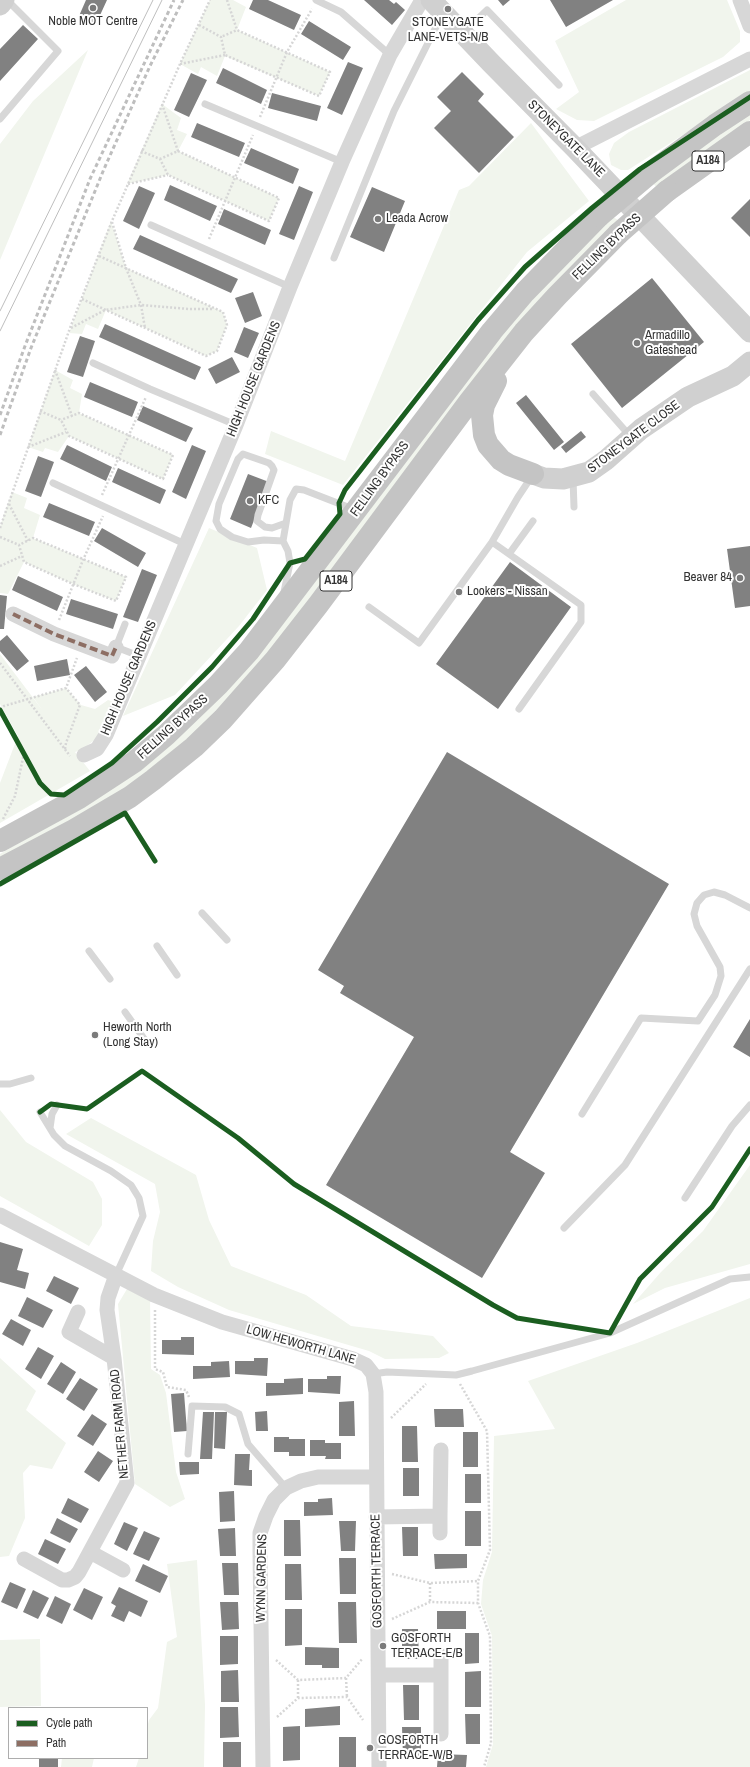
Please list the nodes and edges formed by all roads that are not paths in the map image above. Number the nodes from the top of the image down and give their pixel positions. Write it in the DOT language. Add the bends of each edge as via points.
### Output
graph roads {
  1 [pos="6,0"];
  2 [pos="316,0"];
  3 [pos="422,0"];
  4 [pos="740,0"];
  5 [pos="0,5"];
  6 [pos="437,7"];
  7 [pos="750,26"];
  8 [pos="462,33"];
  9 [pos="390,55"];
  10 [pos="750,59"];
  11 [pos="559,85"];
  12 [pos="750,102"];
  13 [pos="205,104"];
  14 [pos="0,119"];
  15 [pos="750,132"];
  16 [pos="575,148"];
  17 [pos="342,162"];
  18 [pos="151,225"];
  19 [pos="334,258"];
  20 [pos="290,286"];
  21 [pos="524,332"];
  22 [pos="750,332"];
  23 [pos="750,362"];
  24 [pos="93,363"];
  25 [pos="593,394"];
  26 [pos="236,425"];
  27 [pos="631,438"];
  28 [pos="534,474"];
  29 [pos="573,478"];
  30 [pos="53,483"];
  31 [pos="574,507"];
  32 [pos="356,511"];
  33 [pos="533,521"];
  34 [pos="286,523"];
  35 [pos="283,541"];
  36 [pos="492,542"];
  37 [pos="185,544"];
  38 [pos="509,554"];
  39 [pos="369,607"];
  40 [pos="280,610"];
  41 [pos="13,614"];
  42 [pos="126,624"];
  43 [pos="116,647"];
  44 [pos="140,656"];
  45 [pos="519,709"];
  46 [pos="79,759"];
  47 [pos="0,841"];
  48 [pos="0,869"];
  49 [pos="750,908"];
  50 [pos="202,913"];
  51 [pos="227,940"];
  52 [pos="157,946"];
  53 [pos="89,950"];
  54 [pos="750,969"];
  55 [pos="177,975"];
  56 [pos="110,979"];
  57 [pos="125,1012"];
  58 [pos="145,1040"];
  59 [pos="30,1078"];
  60 [pos="0,1084"];
  61 [pos="57,1105"];
  62 [pos="750,1105"];
  63 [pos="40,1112"];
  64 [pos="582,1114"];
  65 [pos="50,1128"];
  66 [pos="685,1198"];
  67 [pos="0,1215"];
  68 [pos="564,1228"];
  69 [pos="116,1275"];
  70 [pos="750,1277"];
  71 [pos="78,1312"];
  72 [pos="114,1358"];
  73 [pos="373,1374"];
  74 [pos="441,1450"];
  75 [pos="188,1454"];
  76 [pos="376,1477"];
  77 [pos="286,1488"];
  78 [pos="440,1516"];
  79 [pos="376,1518"];
  80 [pos="440,1532"];
  81 [pos="90,1552"];
  82 [pos="24,1559"];
  83 [pos="123,1570"];
  84 [pos="441,1656"];
  85 [pos="379,1675"];
  86 [pos="441,1675"];
  87 [pos="441,1734"];
  88 [pos="263,1767"];
  89 [pos="379,1767"];
  1 -- 5 [label="street"];
  1 -- 14 [label="lane" via="58,51"];
  2 -- 9 [label="lane" via="341,12"];
  3 -- 9 [label="street, HIGH HOUSE GARDENS"];
  4 -- 7 [label="street"];
  6 -- 8 [label="street, STONEYGATE LANE"];
  6 -- 19 [label="lane"];
  8 -- 11 [label="lane" via="487,10"];
  8 -- 16 [label="street, STONEYGATE LANE"];
  9 -- 17 [label="street, HIGH HOUSE GARDENS"];
  10 -- 16 [label="street"];
  12 -- 32 [label="highway, FELLING BYPASS / A184, bridge" via="650,173 599,216 536,280 492,331"];
  13 -- 17 [label="lane"];
  15 -- 21 [label="highway, FELLING BYPASS / A184, bridge" via="667,191 618,234"];
  16 -- 22 [label="street, STONEYGATE LANE"];
  17 -- 20 [label="street, HIGH HOUSE GARDENS"];
  18 -- 20 [label="lane"];
  20 -- 26 [label="street, HIGH HOUSE GARDENS"];
  21 -- 28 [label="highway" via="489,393 484,405 482,425 488,445 494,453 509,465"];
  21 -- 48 [label="highway, FELLING BYPASS / A184" via="449,428 318,605 270,666 223,719 188,751 130,797"];
  23 -- 27 [label="street, STONEYGATE CLOSE" via="733,376 688,397"];
  24 -- 26 [label="lane"];
  25 -- 27 [label="lane"];
  26 -- 37 [label="street, HIGH HOUSE GARDENS"];
  27 -- 29 [label="street, STONEYGATE CLOSE" via="589,472"];
  28 -- 29 [label="street, STONEYGATE CLOSE" via="550,479"];
  28 -- 36 [label="lane"];
  29 -- 31 [label="lane"];
  30 -- 37 [label="lane"];
  32 -- 34 [label="lane" via="296,489 290,500"];
  32 -- 40 [label="highway, FELLING BYPASS / A184"];
  33 -- 38 [label="lane"];
  34 -- 35 [label="lane"];
  34 -- 35 [label="lane" via="272,528 265,527 258,521 274,470 269,463 243,454 238,459 219,504 216,521 220,529 232,537 248,542"];
  35 -- 40 [label="lane" via="290,563"];
  36 -- 38 [label="lane"];
  36 -- 39 [label="lane" via="420,643"];
  37 -- 44 [label="street, HIGH HOUSE GARDENS"];
  38 -- 45 [label="lane" via="581,606 581,622"];
  40 -- 47 [label="highway, FELLING BYPASS / A184" via="249,651 218,685 134,762 79,798"];
  41 -- 43 [label="street" via="54,634 112,656"];
  42 -- 43 [label="lane"];
  43 -- 44 [label="lane"];
  44 -- 46 [label="street, HIGH HOUSE GARDENS" via="106,735 97,749"];
  49 -- 64 [label="lane" via="714,892 704,895 697,903 694,914 697,926 720,967 721,976 715,995 698,1021 641,1018"];
  50 -- 51 [label="lane"];
  52 -- 55 [label="lane"];
  53 -- 56 [label="lane"];
  54 -- 68 [label="lane" via="626,1165"];
  57 -- 58 [label="lane"];
  59 -- 60 [label="lane"];
  61 -- 65 [label="lane" via="52,1114"];
  62 -- 66 [label="lane" via="732,1126"];
  63 -- 65 [label="lane"];
  65 -- 69 [label="lane" via="65,1146 131,1185 139,1198 143,1216"];
  67 -- 69 [label="street, LOW HEWORTH LANE"];
  69 -- 72 [label="street, NETHER FARM ROAD" via="108,1298 107,1310"];
  69 -- 73 [label="street, LOW HEWORTH LANE" via="154,1296 222,1322 354,1359 366,1364"];
  70 -- 73 [label="lane" via="730,1279 610,1333 456,1375 387,1372"];
  71 -- 72 [label="street" via="68,1332"];
  72 -- 81 [label="street, NETHER FARM ROAD" via="127,1483"];
  73 -- 76 [label="street, GOSFORTH TERRACE" via="376,1392"];
  74 -- 78 [label="street"];
  75 -- 77 [label="lane" via="192,1406 225,1407 239,1414 248,1444"];
  76 -- 77 [label="street, WYNN GARDENS" via="318,1477 301,1480"];
  76 -- 79 [label="street, GOSFORTH TERRACE"];
  77 -- 88 [label="street, WYNN GARDENS" via="274,1500 260,1533"];
  78 -- 79 [label="street"];
  78 -- 80 [label="street"];
  79 -- 85 [label="street, GOSFORTH TERRACE"];
  81 -- 82 [label="street, NETHER FARM ROAD" via="79,1572 68,1580 62,1580"];
  81 -- 83 [label="street"];
  84 -- 86 [label="street"];
  85 -- 86 [label="street"];
  85 -- 89 [label="street, GOSFORTH TERRACE"];
  86 -- 87 [label="street"];
}
